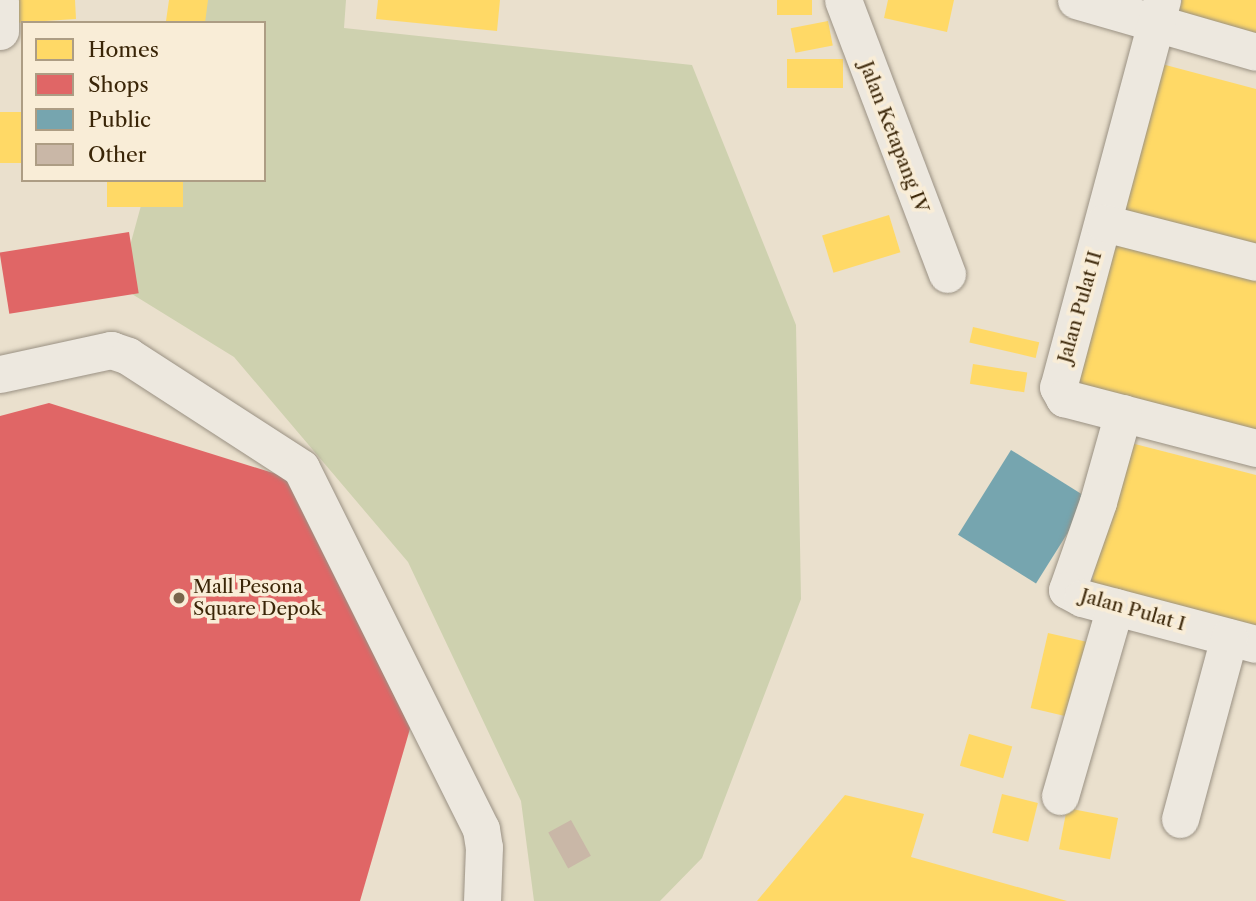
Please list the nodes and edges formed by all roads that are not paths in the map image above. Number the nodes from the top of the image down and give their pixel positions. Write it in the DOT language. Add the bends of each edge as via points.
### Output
graph roads {
  1 [pos="843,0"];
  2 [pos="1076,0"];
  3 [pos="0,1"];
  4 [pos="1158,11"];
  5 [pos="0,31"];
  6 [pos="1256,52"];
  7 [pos="1104,223"];
  8 [pos="1256,262"];
  9 [pos="947,274"];
  10 [pos="0,373"];
  11 [pos="1123,413"];
  12 [pos="1256,448"];
  13 [pos="1115,607"];
  14 [pos="1242,640"];
  15 [pos="1060,796"];
  16 [pos="1180,819"];
  17 [pos="482,901"];
  1 -- 9 [label="street, Jalan Ketapang IV"];
  2 -- 4 [label="street"];
  3 -- 5 [label="street"];
  4 -- 6 [label="street"];
  4 -- 7 [label="street, Jalan Pulat II"];
  7 -- 8 [label="street"];
  7 -- 11 [label="street, Jalan Pulat II" via="1058,387 1064,398"];
  10 -- 17 [label="street" via="111,350 128,356 302,468 481,829"];
  11 -- 12 [label="street, Jalan Pulat II"];
  11 -- 13 [label="street, Jalan Pulat I" via="1067,590"];
  13 -- 14 [label="street, Jalan Pulat I"];
  13 -- 15 [label="street"];
  14 -- 16 [label="street"];
}
